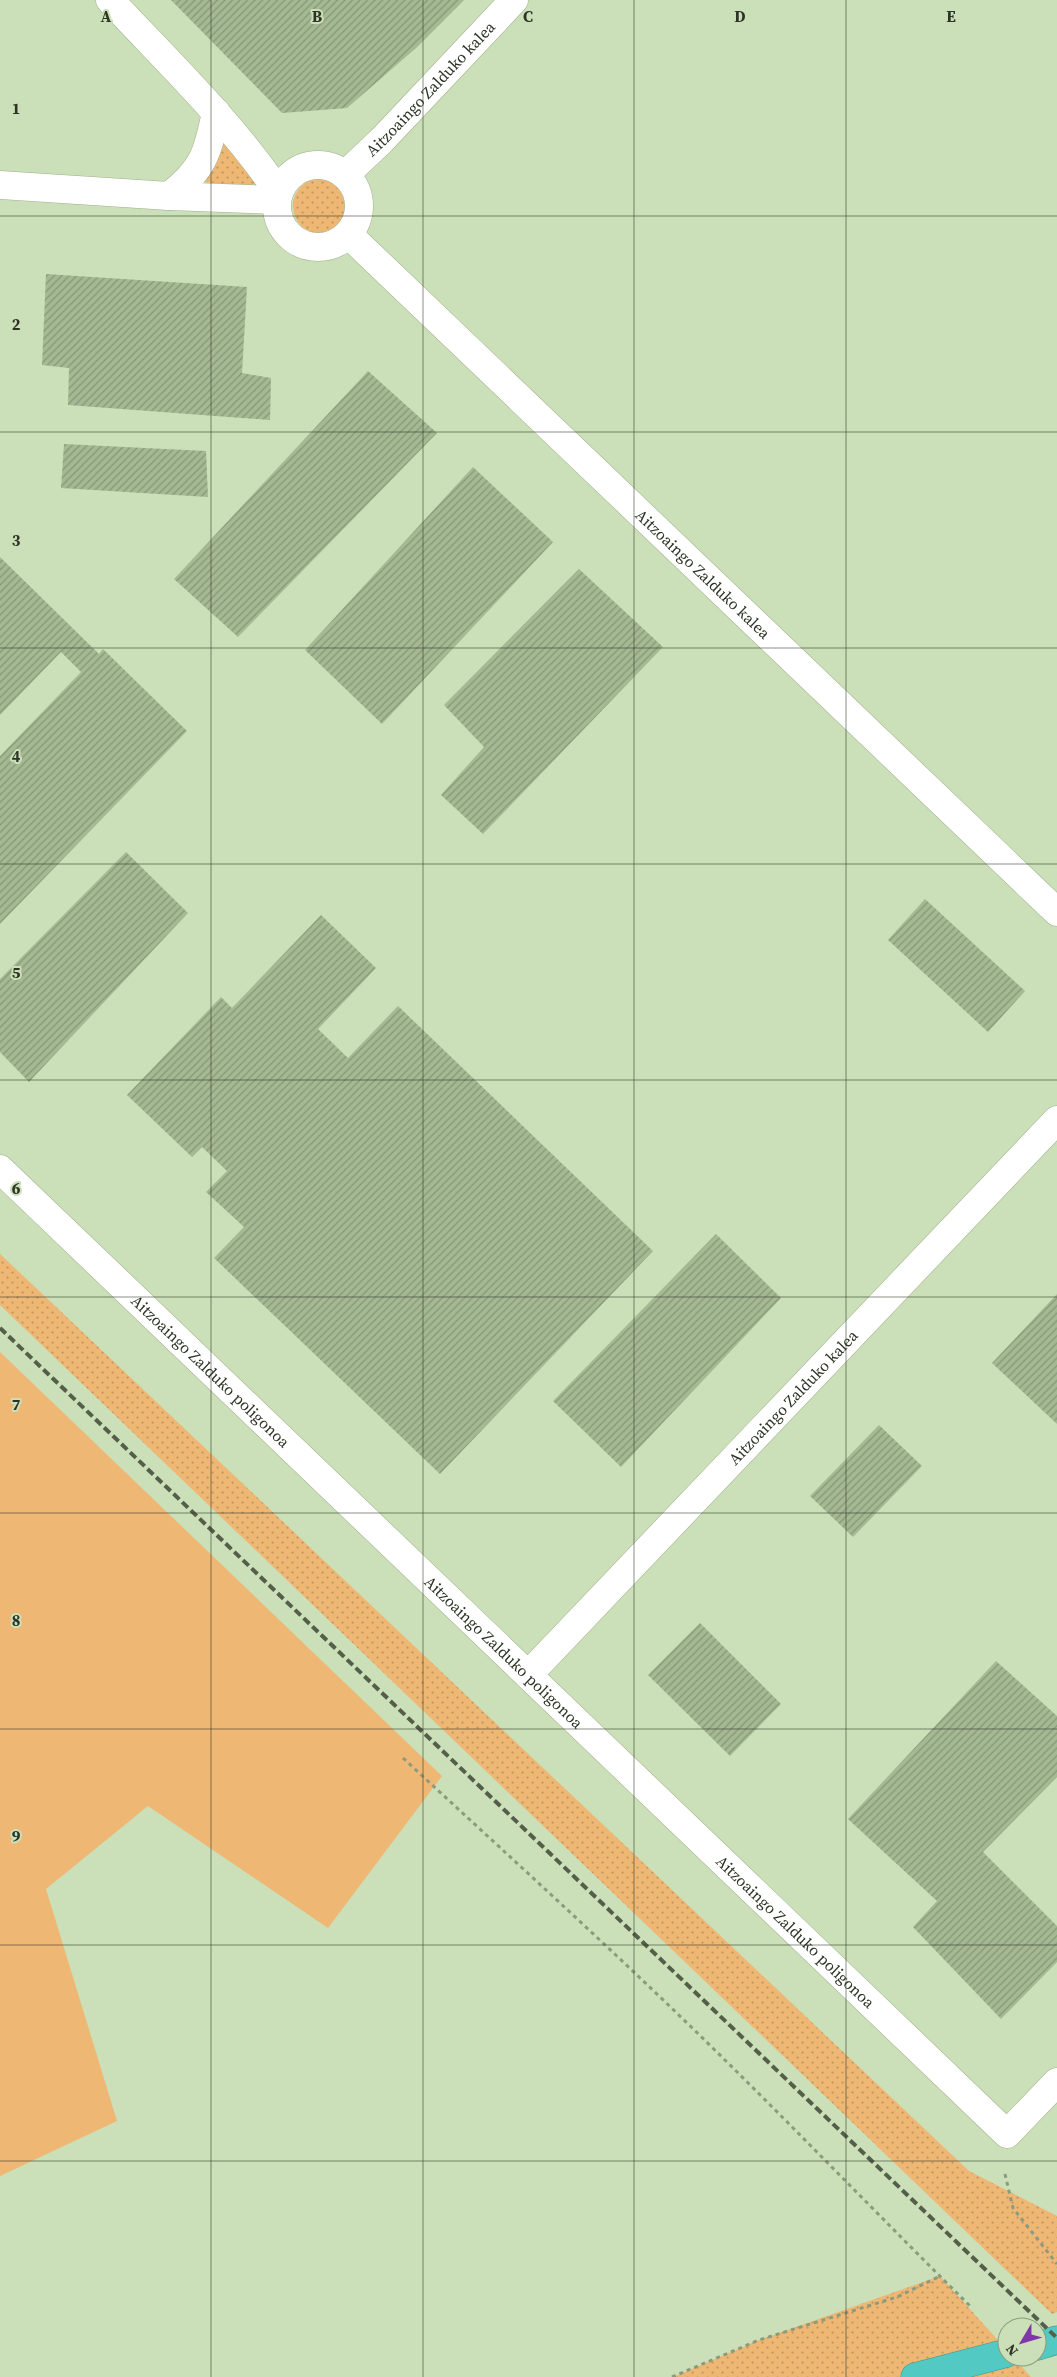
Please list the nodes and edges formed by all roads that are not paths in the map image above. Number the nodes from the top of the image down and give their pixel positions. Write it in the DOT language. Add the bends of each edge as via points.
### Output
graph roads {
  1 [pos="110,0"];
  2 [pos="514,0"];
  3 [pos="216,112"];
  4 [pos="346,174"];
  5 [pos="0,185"];
  6 [pos="169,196"];
  7 [pos="278,197"];
  8 [pos="349,235"];
  9 [pos="1057,912"];
  10 [pos="1057,1120"];
  11 [pos="0,1169"];
  12 [pos="528,1675"];
  13 [pos="1057,2082"];
  14 [pos="997,2356"];
  15 [pos="914,2377"];
  1 -- 3 [label="street"];
  2 -- 4 [label="street, Aitzoaingo Zalduko kalea"];
  3 -- 6 [label="street" via="209,146 196,171"];
  3 -- 7 [label="street" via="261,166"];
  4 -- 7 [label="street" via="327,165 296,170 286,180"];
  4 -- 8 [label="street" via="360,199 360,213"];
  5 -- 6 [label="street"];
  6 -- 7 [label="street"];
  7 -- 8 [label="street" via="278,215 287,233 298,242 325,248"];
  8 -- 9 [label="street, Aitzoaingo Zalduko kalea"];
  10 -- 12 [label="street, Aitzoaingo Zalduko kalea"];
  11 -- 12 [label="street, Aitzoaingo Zalduko poligonoa"];
  12 -- 13 [label="street, Aitzoaingo Zalduko poligonoa" via="1007,2134"];
  14 -- 15 [label="highway"];
}
